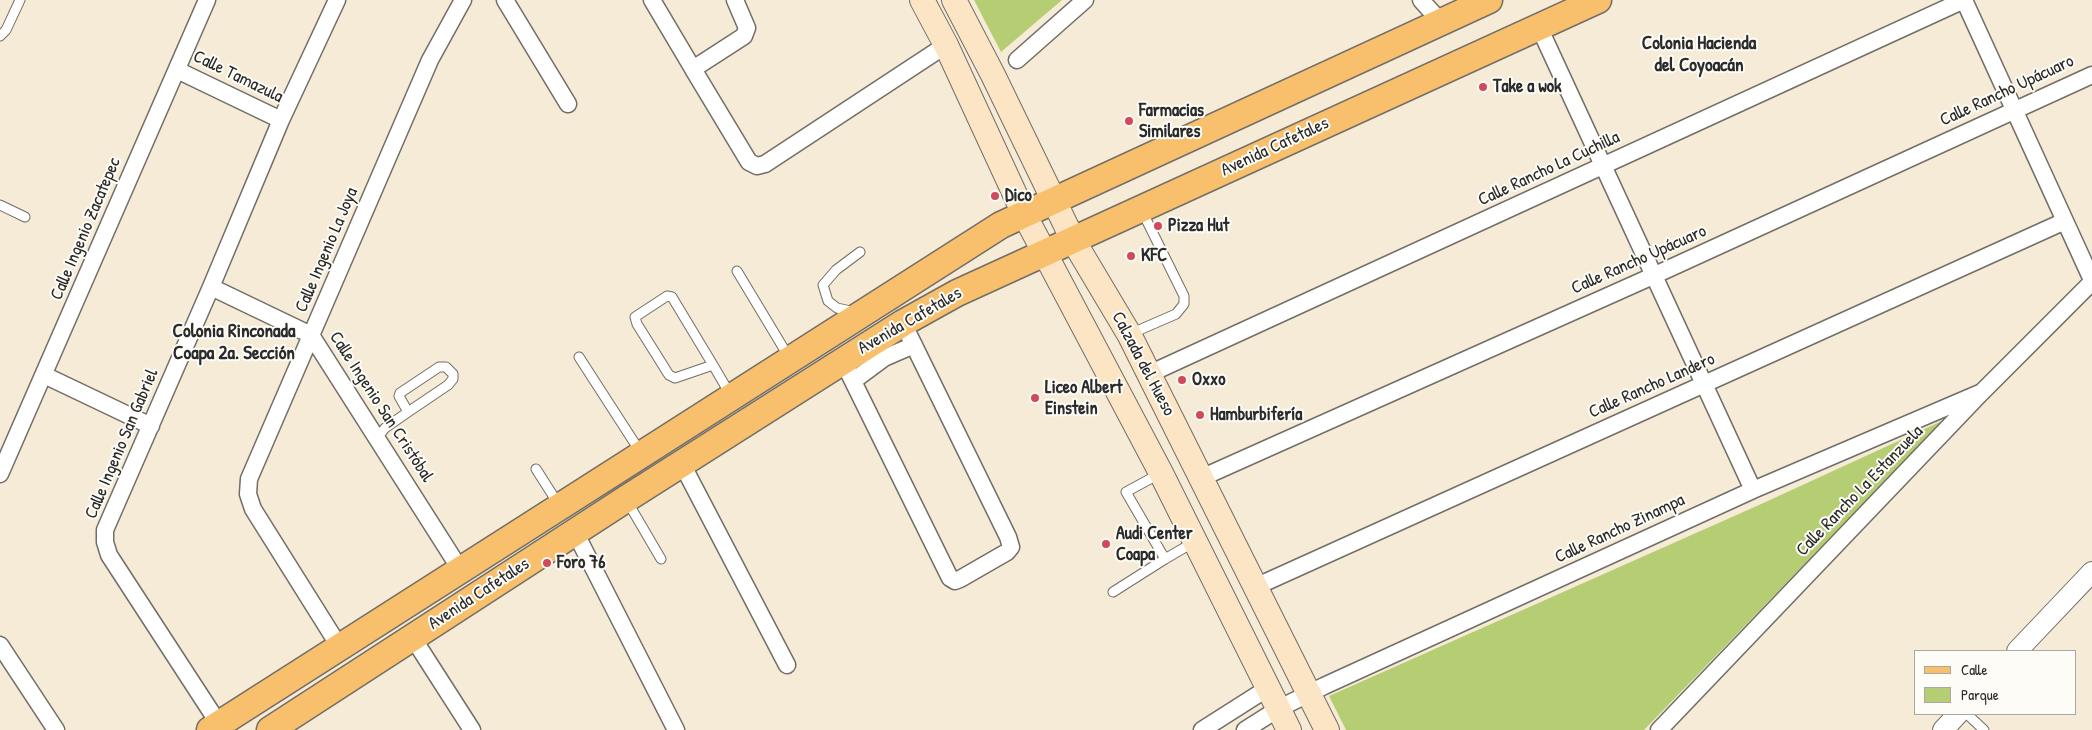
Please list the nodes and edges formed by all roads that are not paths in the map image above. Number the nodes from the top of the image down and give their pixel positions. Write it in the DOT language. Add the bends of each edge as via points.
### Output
graph roads {
  1 [pos="20,0"];
  2 [pos="207,0"];
  3 [pos="337,0"];
  4 [pos="463,0"];
  5 [pos="505,0"];
  6 [pos="652,0"];
  7 [pos="735,0"];
  8 [pos="922,0"];
  9 [pos="954,0"];
  10 [pos="1085,0"];
  11 [pos="1420,0"];
  12 [pos="1489,0"];
  13 [pos="1598,0"];
  14 [pos="1964,0"];
  15 [pos="1441,22"];
  16 [pos="1539,27"];
  17 [pos="0,36"];
  18 [pos="946,45"];
  19 [pos="1018,60"];
  20 [pos="693,69"];
  21 [pos="177,70"];
  22 [pos="2092,74"];
  23 [pos="568,104"];
  24 [pos="2016,109"];
  25 [pos="281,120"];
  26 [pos="1603,166"];
  27 [pos="1053,200"];
  28 [pos="0,205"];
  29 [pos="1141,208"];
  30 [pos="1024,214"];
  31 [pos="25,218"];
  32 [pos="2065,221"];
  33 [pos="1073,240"];
  34 [pos="860,252"];
  35 [pos="1045,252"];
  36 [pos="737,271"];
  37 [pos="1655,275"];
  38 [pos="2092,281"];
  39 [pos="211,288"];
  40 [pos="865,312"];
  41 [pos="1129,334"];
  42 [pos="311,335"];
  43 [pos="909,335"];
  44 [pos="580,357"];
  45 [pos="790,360"];
  46 [pos="713,365"];
  47 [pos="848,371"];
  48 [pos="1149,374"];
  49 [pos="44,375"];
  50 [pos="1704,384"];
  51 [pos="1982,392"];
  52 [pos="732,398"];
  53 [pos="408,412"];
  54 [pos="151,426"];
  55 [pos="377,438"];
  56 [pos="641,453"];
  57 [pos="682,464"];
  58 [pos="536,469"];
  59 [pos="1161,473"];
  60 [pos="0,474"];
  61 [pos="1201,478"];
  62 [pos="1753,490"];
  63 [pos="626,499"];
  64 [pos="559,506"];
  65 [pos="575,532"];
  66 [pos="1196,542"];
  67 [pos="661,559"];
  68 [pos="1165,559"];
  69 [pos="460,569"];
  70 [pos="2092,572"];
  71 [pos="1255,587"];
  72 [pos="1113,592"];
  73 [pos="413,638"];
  74 [pos="0,645"];
  75 [pos="339,646"];
  76 [pos="2018,650"];
  77 [pos="787,665"];
  78 [pos="1308,694"];
  79 [pos="1273,698"];
  80 [pos="1957,715"];
  81 [pos="1968,715"];
  82 [pos="285,726"];
  83 [pos="215,727"];
  84 [pos="56,730"];
  85 [pos="472,730"];
  86 [pos="676,730"];
  87 [pos="1202,730"];
  88 [pos="1245,730"];
  89 [pos="1289,730"];
  90 [pos="1327,730"];
  91 [pos="1659,730"];
  92 [pos="1943,730"];
  93 [pos="1984,730"];
  1 -- 17 [label="lane"];
  2 -- 21 [label="street, Calle Ingenio Zacatepec"];
  3 -- 25 [label="street, Calle Ingenio San Gabriel"];
  4 -- 42 [label="street, Calle Ingenio La Joya" via="430,60"];
  5 -- 23 [label="street"];
  6 -- 20 [label="street"];
  7 -- 20 [label="street" via="747,28 744,36"];
  8 -- 18 [label="main road, Calzada del Hueso"];
  9 -- 27 [label="main road, Calzada del Hueso" via="994,74"];
  10 -- 19 [label="street"];
  11 -- 15 [label="street"];
  12 -- 15 [label="main road, Avenida Cafetales"];
  13 -- 16 [label="main road, Avenida Cafetales"];
  14 -- 24 [label="street"];
  14 -- 26 [label="street, Calle Rancho La Cuchilla"];
  15 -- 27 [label="main road, Avenida Cafetales"];
  16 -- 26 [label="street"];
  16 -- 29 [label="main road, Avenida Cafetales"];
  18 -- 20 [label="street" via="765,164 757,166 749,162"];
  18 -- 30 [label="main road, Calzada del Hueso"];
  21 -- 25 [label="street, Calle Tamazula"];
  21 -- 49 [label="street, Calle Ingenio Zacatepec"];
  22 -- 24 [label="street, Calle Rancho Upácuaro"];
  24 -- 32 [label="street"];
  24 -- 37 [label="street, Calle Rancho Upácuaro"];
  25 -- 39 [label="street, Calle Ingenio San Gabriel"];
  26 -- 37 [label="street"];
  26 -- 48 [label="street, Calle Rancho La Cuchilla"];
  27 -- 30 [label="main road, Avenida Cafetales"];
  27 -- 33 [label="main road, Calzada del Hueso"];
  28 -- 31 [label="lane"];
  29 -- 33 [label="main road, Avenida Cafetales"];
  29 -- 41 [label="lane" via="1184,296 1184,304 1176,314"];
  30 -- 35 [label="main road, Calzada del Hueso"];
  30 -- 40 [label="main road, Avenida Cafetales" via="1001,225"];
  32 -- 38 [label="street"];
  32 -- 50 [label="street, Calle Rancho Landero"];
  33 -- 35 [label="main road, Avenida Cafetales"];
  33 -- 41 [label="main road, Calzada del Hueso"];
  34 -- 40 [label="lane" via="836,270 823,285 828,301 837,308"];
  35 -- 43 [label="main road, Avenida Cafetales" via="957,293"];
  35 -- 59 [label="main road, Calzada del Hueso"];
  36 -- 45 [label="lane"];
  37 -- 50 [label="street"];
  37 -- 61 [label="street, Calle Rancho Upácuaro"];
  38 -- 51 [label="street, Calle Rancho La Estanzuela"];
  39 -- 42 [label="street, Calle Ingenio San Cristóbal"];
  39 -- 54 [label="street, Calle Ingenio San Gabriel"];
  40 -- 45 [label="main road, Avenida Cafetales"];
  41 -- 48 [label="main road, Calzada del Hueso"];
  42 -- 55 [label="street, Calle Ingenio San Cristóbal"];
  42 -- 75 [label="street, Calle Ingenio La Joya" via="249,479 248,494 253,509"];
  43 -- 47 [label="main road, Avenida Cafetales"];
  43 -- 47 [label="street" via="1011,546 1007,552 960,580 950,578"];
  44 -- 56 [label="lane"];
  45 -- 52 [label="main road, Avenida Cafetales"];
  46 -- 46 [label="lane" via="675,378 669,375 635,317 667,296 672,297"];
  46 -- 52 [label="lane"];
  47 -- 57 [label="main road, Avenida Cafetales"];
  48 -- 61 [label="main road, Calzada del Hueso"];
  49 -- 54 [label="street"];
  49 -- 60 [label="street, Calle Ingenio Zacatepec"];
  50 -- 62 [label="street"];
  50 -- 71 [label="street, Calle Rancho Landero"];
  51 -- 62 [label="street, Calle Rancho Zinampa"];
  51 -- 91 [label="street, Calle Rancho La Estanzuela"];
  52 -- 56 [label="main road, Avenida Cafetales"];
  53 -- 53 [label="lane" via="400,393 439,367 446,367 453,374 453,379"];
  53 -- 55 [label="lane" via="385,428"];
  54 -- 83 [label="street, Calle Ingenio San Gabriel" via="105,530 105,542 109,556"];
  55 -- 69 [label="street, Calle Ingenio San Cristóbal"];
  56 -- 64 [label="main road, Avenida Cafetales"];
  57 -- 63 [label="main road, Avenida Cafetales"];
  57 -- 77 [label="street"];
  58 -- 64 [label="lane"];
  59 -- 66 [label="main road, Calzada del Hueso"];
  59 -- 68 [label="lane" via="1126,492"];
  61 -- 71 [label="main road, Calzada del Hueso"];
  62 -- 78 [label="street, Calle Rancho Zinampa"];
  63 -- 65 [label="main road, Avenida Cafetales"];
  63 -- 67 [label="lane"];
  64 -- 69 [label="main road, Avenida Cafetales"];
  65 -- 73 [label="main road, Avenida Cafetales"];
  65 -- 86 [label="street"];
  66 -- 68 [label="lane"];
  66 -- 79 [label="main road, Calzada del Hueso"];
  68 -- 72 [label="lane"];
  69 -- 75 [label="main road, Avenida Cafetales"];
  70 -- 76 [label="street"];
  71 -- 78 [label="main road, Calzada del Hueso"];
  73 -- 82 [label="main road, Avenida Cafetales"];
  73 -- 85 [label="street"];
  74 -- 84 [label="street"];
  75 -- 83 [label="main road, Avenida Cafetales"];
  78 -- 79 [label="street, Calle Rancho Zinampa"];
  78 -- 90 [label="main road, Calzada del Hueso"];
  79 -- 87 [label="street"];
  79 -- 88 [label="street"];
  79 -- 89 [label="main road, Calzada del Hueso"];
  80 -- 92 [label="street"];
  81 -- 93 [label="lane"];
}
